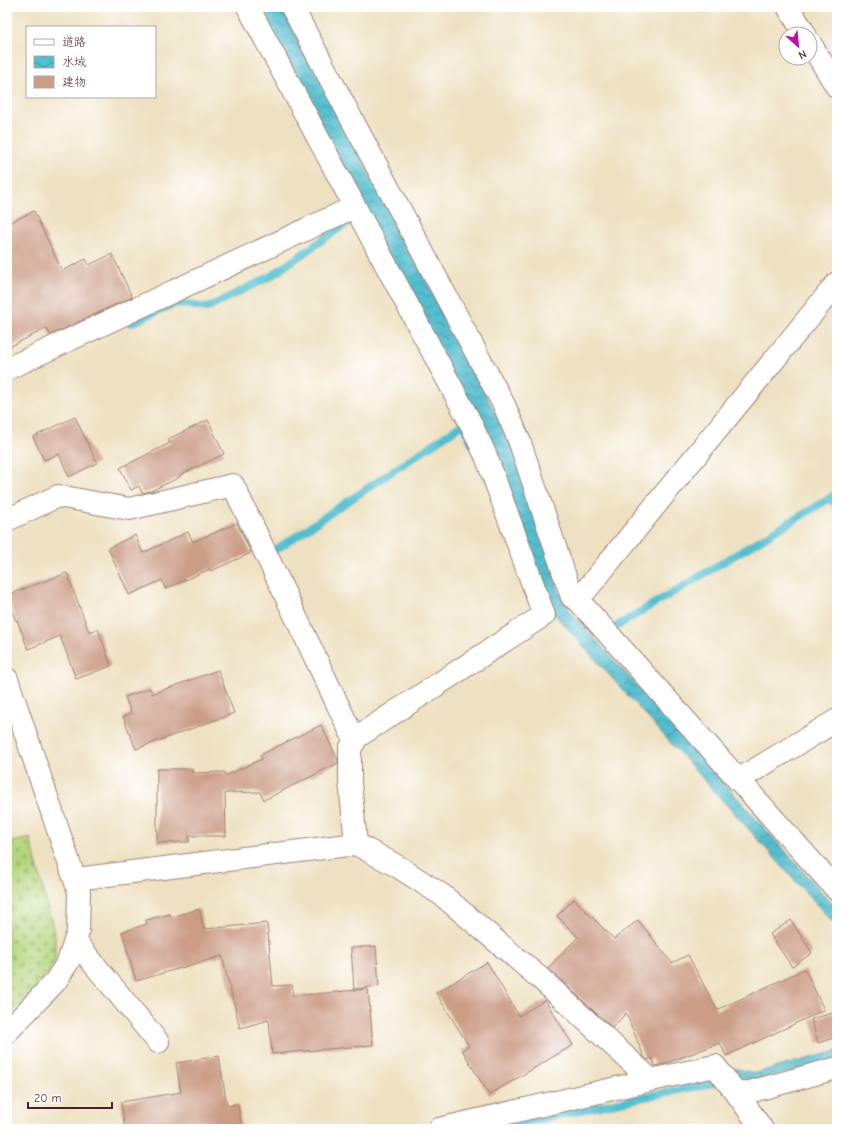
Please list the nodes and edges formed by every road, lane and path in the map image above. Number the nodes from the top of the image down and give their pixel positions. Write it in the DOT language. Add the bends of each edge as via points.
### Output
graph roads {
  1 [pos="248,7"];
  2 [pos="292,7"];
  3 [pos="788,7"];
  4 [pos="800,26"];
  5 [pos="818,56"];
  6 [pos="837,87"];
  7 [pos="354,207"];
  8 [pos="837,283"];
  9 [pos="7,369"];
  10 [pos="7,520"];
  11 [pos="572,599"];
  12 [pos="546,614"];
  13 [pos="7,679"];
  14 [pos="837,720"];
  15 [pos="355,741"];
  16 [pos="738,780"];
  17 [pos="356,844"];
  18 [pos="76,879"];
  19 [pos="837,890"];
  20 [pos="75,941"];
  21 [pos="7,1032"];
  22 [pos="158,1042"];
  23 [pos="837,1068"];
  24 [pos="651,1080"];
  25 [pos="738,1095"];
  26 [pos="439,1129"];
  27 [pos="762,1129"];
  1 -- 7 [label="street"];
  2 -- 11 [label="street" via="504,405 519,440"];
  3 -- 4 [label="street"];
  5 -- 6 [label="street"];
  7 -- 9 [label="street"];
  7 -- 12 [label="street" via="486,456"];
  8 -- 11 [label="street"];
  10 -- 15 [label="street" via="58,496 129,509 233,485"];
  11 -- 12 [label="street"];
  11 -- 16 [label="street"];
  12 -- 15 [label="street"];
  13 -- 18 [label="street"];
  14 -- 16 [label="street"];
  15 -- 17 [label="street" via="350,749 350,782"];
  16 -- 19 [label="street"];
  17 -- 18 [label="street"];
  17 -- 24 [label="street" via="442,895 541,979"];
  18 -- 20 [label="street" via="80,892 78,932"];
  20 -- 21 [label="street" via="68,962 54,982"];
  20 -- 22 [label="street"];
  23 -- 25 [label="street"];
  24 -- 25 [label="street" via="715,1066"];
  24 -- 26 [label="street"];
  25 -- 27 [label="street"];
}
